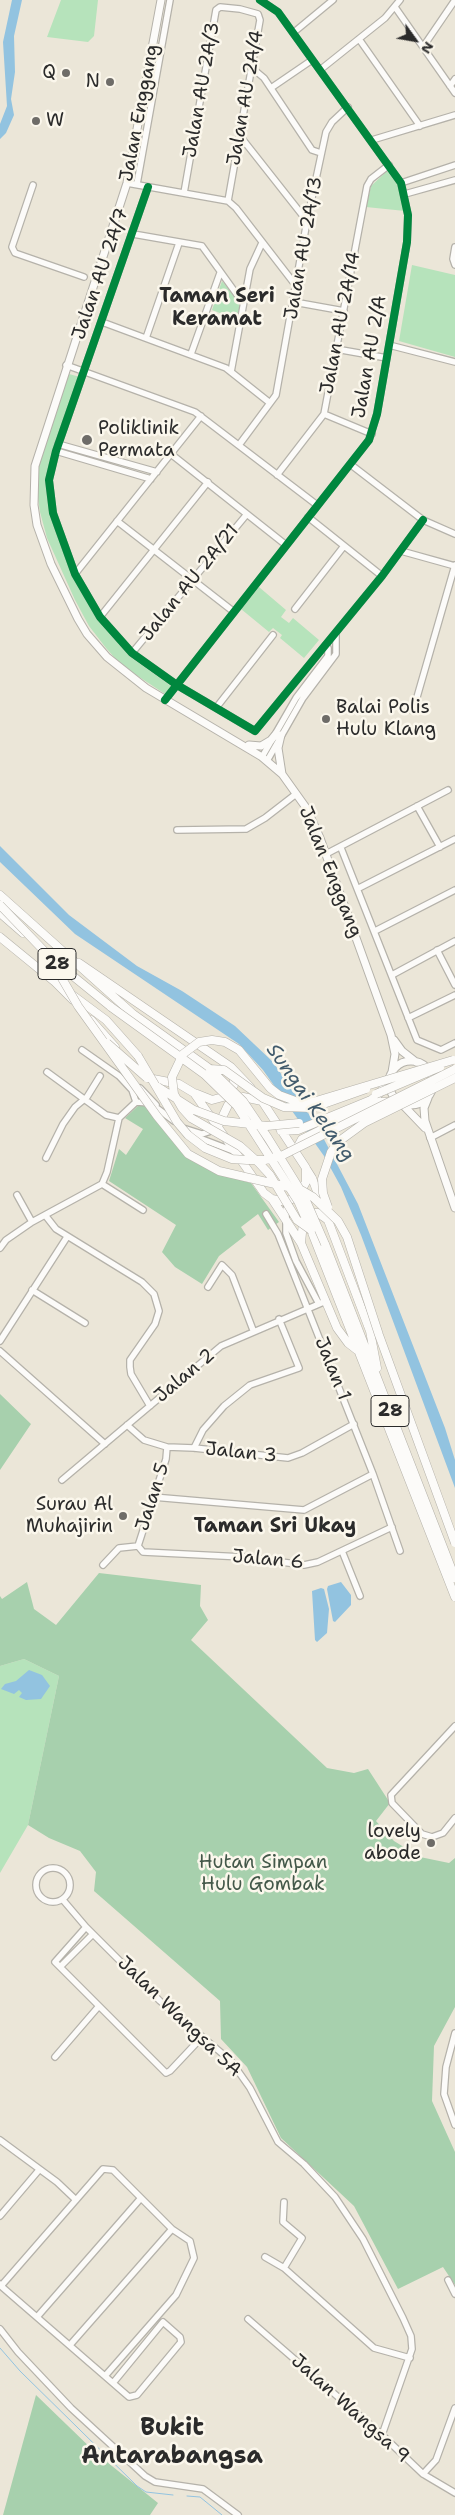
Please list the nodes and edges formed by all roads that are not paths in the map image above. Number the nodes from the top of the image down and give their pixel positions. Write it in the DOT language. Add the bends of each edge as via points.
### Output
graph roads {
  1 [pos="160,0"];
  2 [pos="170,0"];
  3 [pos="260,0"];
  4 [pos="333,0"];
  5 [pos="400,0"];
  6 [pos="455,0"];
  7 [pos="395,7"];
  8 [pos="240,9"];
  9 [pos="292,32"];
  10 [pos="359,39"];
  11 [pos="423,47"];
  12 [pos="312,60"];
  13 [pos="252,68"];
  14 [pos="320,70"];
  15 [pos="455,79"];
  16 [pos="450,86"];
  17 [pos="271,88"];
  18 [pos="455,94"];
  19 [pos="348,107"];
  20 [pos="455,115"];
  21 [pos="420,126"];
  22 [pos="240,136"];
  23 [pos="372,140"];
  24 [pos="320,154"];
  25 [pos="389,165"];
  26 [pos="455,165"];
  27 [pos="455,180"];
  28 [pos="127,183"];
  29 [pos="401,183"];
  30 [pos="137,184"];
  31 [pos="32,185"];
  32 [pos="148,187"];
  33 [pos="184,193"];
  34 [pos="405,194"];
  35 [pos="228,201"];
  36 [pos="307,221"];
  37 [pos="133,234"];
  38 [pos="179,243"];
  39 [pos="262,244"];
  40 [pos="455,247"];
  41 [pos="455,265"];
  42 [pos="220,273"];
  43 [pos="84,277"];
  44 [pos="296,287"];
  45 [pos="294,302"];
  46 [pos="243,303"];
  47 [pos="344,311"];
  48 [pos="102,322"];
  49 [pos="146,338"];
  50 [pos="389,345"];
  51 [pos="336,349"];
  52 [pos="191,354"];
  53 [pos="387,358"];
  54 [pos="455,362"];
  55 [pos="66,365"];
  56 [pos="85,372"];
  57 [pos="231,372"];
  58 [pos="270,403"];
  59 [pos="324,414"];
  60 [pos="201,416"];
  61 [pos="372,434"];
  62 [pos="58,444"];
  63 [pos="239,445"];
  64 [pos="56,451"];
  65 [pos="171,454"];
  66 [pos="350,464"];
  67 [pos="157,472"];
  68 [pos="277,475"];
  69 [pos="151,478"];
  70 [pos="208,482"];
  71 [pos="317,505"];
  72 [pos="247,514"];
  73 [pos="308,517"];
  74 [pos="423,520"];
  75 [pos="117,521"];
  76 [pos="455,534"];
  77 [pos="286,545"];
  78 [pos="344,546"];
  79 [pos="153,551"];
  80 [pos="401,551"];
  81 [pos="455,565"];
  82 [pos="75,574"];
  83 [pos="382,576"];
  84 [pos="192,580"];
  85 [pos="295,609"];
  86 [pos="234,612"];
  87 [pos="100,617"];
  88 [pos="336,633"];
  89 [pos="273,635"];
  90 [pos="326,645"];
  91 [pos="132,653"];
  92 [pos="177,685"];
  93 [pos="166,700"];
  94 [pos="216,708"];
  95 [pos="413,711"];
  96 [pos="278,734"];
  97 [pos="239,743"];
  98 [pos="265,759"];
  99 [pos="282,774"];
  100 [pos="448,790"];
  101 [pos="296,794"];
  102 [pos="418,806"];
  103 [pos="177,830"];
  104 [pos="455,839"];
  105 [pos="440,846"];
  106 [pos="341,848"];
  107 [pos="326,854"];
  108 [pos="359,888"];
  109 [pos="455,890"];
  110 [pos="0,895"];
  111 [pos="0,905"];
  112 [pos="0,913"];
  113 [pos="375,931"];
  114 [pos="0,937"];
  115 [pos="455,941"];
  116 [pos="437,950"];
  117 [pos="68,957"];
  118 [pos="392,975"];
  119 [pos="55,982"];
  120 [pos="455,985"];
  121 [pos="455,995"];
  122 [pos="408,1018"];
  123 [pos="98,1035"];
  124 [pos="391,1035"];
  125 [pos="455,1043"];
  126 [pos="82,1050"];
  127 [pos="119,1051"];
  128 [pos="454,1060"];
  129 [pos="416,1062"];
  130 [pos="106,1067"];
  131 [pos="231,1067"];
  132 [pos="210,1069"];
  133 [pos="455,1069"];
  134 [pos="47,1072"];
  135 [pos="391,1075"];
  136 [pos="100,1076"];
  137 [pos="119,1076"];
  138 [pos="455,1078"];
  139 [pos="378,1084"];
  140 [pos="194,1093"];
  141 [pos="429,1096"];
  142 [pos="84,1098"];
  143 [pos="262,1101"];
  144 [pos="136,1102"];
  145 [pos="400,1103"];
  146 [pos="160,1109"];
  147 [pos="119,1118"];
  148 [pos="455,1125"];
  149 [pos="218,1126"];
  150 [pos="183,1128"];
  151 [pos="281,1131"];
  152 [pos="429,1135"];
  153 [pos="236,1152"];
  154 [pos="295,1152"];
  155 [pos="46,1158"];
  156 [pos="306,1168"];
  157 [pos="102,1184"];
  158 [pos="455,1185"];
  159 [pos="448,1189"];
  160 [pos="17,1195"];
  161 [pos="272,1199"];
  162 [pos="290,1200"];
  163 [pos="455,1208"];
  164 [pos="143,1210"];
  165 [pos="266,1214"];
  166 [pos="45,1215"];
  167 [pos="286,1218"];
  168 [pos="328,1220"];
  169 [pos="32,1222"];
  170 [pos="311,1230"];
  171 [pos="67,1237"];
  172 [pos="337,1242"];
  173 [pos="301,1243"];
  174 [pos="0,1248"];
  175 [pos="208,1287"];
  176 [pos="32,1290"];
  177 [pos="322,1302"];
  178 [pos="308,1308"];
  179 [pos="280,1319"];
  180 [pos="84,1324"];
  181 [pos="253,1330"];
  182 [pos="0,1341"];
  183 [pos="357,1350"];
  184 [pos="0,1351"];
  185 [pos="381,1387"];
  186 [pos="150,1406"];
  187 [pos="354,1424"];
  188 [pos="127,1425"];
  189 [pos="105,1444"];
  190 [pos="167,1448"];
  191 [pos="194,1448"];
  192 [pos="373,1474"];
  193 [pos="62,1480"];
  194 [pos="153,1497"];
  195 [pos="392,1526"];
  196 [pos="455,1543"];
  197 [pos="138,1546"];
  198 [pos="342,1551"];
  199 [pos="400,1551"];
  200 [pos="103,1565"];
  201 [pos="455,1578"];
  202 [pos="360,1596"];
  203 [pos="455,1597"];
  204 [pos="455,1726"];
  205 [pos="455,1818"];
  206 [pos="63,1900"];
  207 [pos="86,1927"];
  208 [pos="93,1934"];
  209 [pos="58,1965"];
  210 [pos="99,2006"];
  211 [pos="455,2034"];
  212 [pos="202,2037"];
  213 [pos="55,2057"];
  214 [pos="455,2125"];
  215 [pos="1,2144"];
  216 [pos="39,2170"];
  217 [pos="141,2198"];
  218 [pos="76,2200"];
  219 [pos="284,2202"];
  220 [pos="0,2216"];
  221 [pos="172,2228"];
  222 [pos="266,2257"];
  223 [pos="284,2268"];
  224 [pos="448,2280"];
  225 [pos="1,2285"];
  226 [pos="455,2294"];
  227 [pos="37,2317"];
  228 [pos="248,2319"];
  229 [pos="0,2329"];
  230 [pos="70,2346"];
  231 [pos="410,2358"];
  232 [pos="105,2376"];
  233 [pos="113,2383"];
  234 [pos="455,2408"];
  235 [pos="382,2434"];
  236 [pos="423,2474"];
  237 [pos="455,2493"];
  238 [pos="238,2515"];
  1 -- 28 [label="main road, Jalan Enggang"];
  2 -- 30 [label="street"];
  3 -- 9 [label="street, Jalan AU 2/A" via="278,12"];
  4 -- 9 [label="street"];
  5 -- 7 [label="street"];
  6 -- 11 [label="street"];
  7 -- 10 [label="street"];
  7 -- 11 [label="street"];
  8 -- 13 [label="street, Jalan AU 2A/4" via="258,14 260,20"];
  8 -- 33 [label="street, Jalan AU 2A/3" via="220,7 216,10"];
  9 -- 12 [label="street, Jalan AU 2/A"];
  10 -- 14 [label="street"];
  10 -- 21 [label="street"];
  11 -- 16 [label="street"];
  12 -- 14 [label="street, Jalan AU 2/A"];
  12 -- 17 [label="street"];
  13 -- 17 [label="street"];
  13 -- 22 [label="street, Jalan AU 2A/4"];
  14 -- 19 [label="street, Jalan AU 2/A"];
  15 -- 16 [label="street"];
  16 -- 18 [label="street"];
  17 -- 24 [label="street" via="312,150"];
  19 -- 23 [label="street, Jalan AU 2/A"];
  19 -- 24 [label="street, Jalan AU 2A/13" via="328,127"];
  20 -- 21 [label="street"];
  21 -- 23 [label="street"];
  22 -- 35 [label="street, Jalan AU 2A/4"];
  22 -- 36 [label="street"];
  23 -- 25 [label="street, Jalan AU 2/A"];
  24 -- 36 [label="street, Jalan AU 2A/13"];
  25 -- 29 [label="street, Jalan AU 2/A"];
  25 -- 47 [label="street, Jalan AU 2A/14" via="367,186"];
  26 -- 29 [label="street"];
  27 -- 34 [label="street"];
  28 -- 30 [label="street"];
  28 -- 55 [label="main road, Jalan Enggang"];
  29 -- 34 [label="street, Jalan AU 2/A"];
  30 -- 32 [label="street"];
  31 -- 43 [label="street" via="12,247 15,253"];
  32 -- 33 [label="street"];
  32 -- 37 [label="street, Jalan AU 2A/7"];
  33 -- 35 [label="street"];
  34 -- 50 [label="street, Jalan AU 2/A" via="407,242"];
  35 -- 39 [label="street"];
  36 -- 44 [label="street, Jalan AU 2A/13"];
  37 -- 38 [label="street"];
  37 -- 48 [label="street, Jalan AU 2A/7"];
  38 -- 42 [label="street" via="202,246"];
  38 -- 49 [label="street"];
  39 -- 44 [label="street"];
  39 -- 46 [label="street" via="250,269"];
  40 -- 41 [label="street"];
  42 -- 46 [label="street"];
  42 -- 52 [label="street"];
  44 -- 45 [label="street, Jalan AU 2A/13"];
  45 -- 47 [label="street"];
  45 -- 58 [label="street, Jalan AU 2A/13" via="280,382"];
  46 -- 57 [label="street"];
  47 -- 51 [label="street, Jalan AU 2A/14"];
  48 -- 49 [label="street"];
  48 -- 56 [label="street, Jalan AU 2A/7"];
  49 -- 52 [label="street"];
  50 -- 53 [label="street, Jalan AU 2/A"];
  50 -- 54 [label="street"];
  51 -- 53 [label="street"];
  51 -- 59 [label="street, Jalan AU 2A/14"];
  52 -- 57 [label="street"];
  53 -- 61 [label="street, Jalan AU 2/A"];
  55 -- 56 [label="street"];
  55 -- 93 [label="main road, Jalan Enggang" via="35,466 37,525 51,564 87,634 120,669"];
  56 -- 60 [label="street"];
  56 -- 62 [label="street, Jalan AU 2A/7"];
  57 -- 58 [label="street"];
  58 -- 63 [label="street, Jalan AU 2A/13"];
  59 -- 61 [label="street"];
  59 -- 68 [label="street, Jalan AU 2A/14"];
  60 -- 63 [label="street"];
  60 -- 65 [label="street"];
  61 -- 66 [label="street, Jalan AU 2/A"];
  62 -- 64 [label="street, Jalan AU 2A/7"];
  62 -- 67 [label="street"];
  63 -- 68 [label="street"];
  64 -- 69 [label="street"];
  64 -- 82 [label="street, Jalan AU 2A/7" via="48,480 53,513"];
  65 -- 67 [label="street"];
  65 -- 70 [label="street"];
  66 -- 71 [label="street, Jalan AU 2/A"];
  66 -- 74 [label="street"];
  67 -- 69 [label="street"];
  68 -- 71 [label="street"];
  69 -- 75 [label="street"];
  70 -- 72 [label="street"];
  70 -- 79 [label="street"];
  71 -- 73 [label="street, Jalan AU 2/A"];
  72 -- 77 [label="street"];
  72 -- 84 [label="street, Jalan AU 2A/21"];
  73 -- 77 [label="street, Jalan AU 2/A"];
  73 -- 78 [label="street"];
  74 -- 76 [label="street"];
  74 -- 80 [label="street"];
  75 -- 79 [label="street"];
  75 -- 82 [label="street"];
  77 -- 86 [label="street, Jalan AU 2/A"];
  78 -- 83 [label="street"];
  78 -- 85 [label="street"];
  79 -- 84 [label="street"];
  79 -- 87 [label="street"];
  80 -- 81 [label="street"];
  80 -- 83 [label="street"];
  81 -- 95 [label="street"];
  82 -- 87 [label="street, Jalan AU 2A/7"];
  83 -- 88 [label="street"];
  84 -- 86 [label="street"];
  84 -- 91 [label="street, Jalan AU 2A/21"];
  86 -- 92 [label="street, Jalan AU 2/A"];
  87 -- 91 [label="street, Jalan AU 2A/7"];
  88 -- 90 [label="street"];
  88 -- 96 [label="street" via="336,654"];
  89 -- 94 [label="street"];
  90 -- 94 [label="street, Jalan AU 2A/7" via="256,731"];
  90 -- 96 [label="street" via="328,656 296,698"];
  91 -- 92 [label="street, Jalan AU 2A/7"];
  92 -- 93 [label="street, Jalan AU 2/A"];
  92 -- 94 [label="street, Jalan AU 2A/7"];
  93 -- 97 [label="main road, Jalan Enggang"];
  96 -- 97 [label="main road" via="261,746"];
  96 -- 98 [label="street"];
  96 -- 99 [label="main road"];
  97 -- 98 [label="main road, Jalan Enggang"];
  98 -- 99 [label="main road, Jalan Enggang"];
  99 -- 101 [label="main road, Jalan Enggang"];
  100 -- 102 [label="street"];
  101 -- 103 [label="street" via="246,829"];
  101 -- 107 [label="main road, Jalan Enggang" via="312,818"];
  102 -- 105 [label="street"];
  102 -- 106 [label="street"];
  104 -- 105 [label="street"];
  105 -- 108 [label="street"];
  106 -- 107 [label="street"];
  106 -- 108 [label="street"];
  107 -- 124 [label="main road, Jalan Enggang"];
  108 -- 113 [label="street"];
  109 -- 113 [label="street"];
  110 -- 117 [label="highway, 28"];
  111 -- 123 [label="highway, bridge" via="49,956"];
  112 -- 170 [label="highway, 28, bridge" via="60,967 204,1074 232,1101 247,1119 298,1201"];
  113 -- 118 [label="street"];
  114 -- 119 [label="highway"];
  115 -- 116 [label="street"];
  116 -- 118 [label="street"];
  116 -- 120 [label="street"];
  117 -- 131 [label="highway"];
  117 -- 132 [label="highway, 28" via="115,999"];
  118 -- 122 [label="street"];
  119 -- 127 [label="highway"];
  119 -- 133 [label="highway, bridge" via="106,1020 138,1056 188,1135 205,1148 232,1159 265,1160 281,1156"];
  121 -- 122 [label="street"];
  122 -- 125 [label="street" via="416,1040 441,1050"];
  123 -- 128 [label="highway, bridge" via="174,1099 212,1118 254,1126 314,1120"];
  123 -- 196 [label="highway, bridge" via="188,1154 218,1171 301,1190 338,1221 347,1237"];
  124 -- 129 [label="main road, Jalan Enggang" via="402,1051"];
  124 -- 135 [label="main road, Jalan Enggang" via="395,1054"];
  126 -- 130 [label="street"];
  127 -- 130 [label="street"];
  127 -- 140 [label="highway" via="142,1076 179,1084"];
  128 -- 139 [label="highway, bridge"];
  129 -- 135 [label="main road" via="402,1063"];
  129 -- 141 [label="main road" via="431,1075 433,1082"];
  130 -- 137 [label="street"];
  131 -- 140 [label="highway" via="234,1085 223,1097 212,1100"];
  131 -- 143 [label="highway"];
  132 -- 139 [label="highway, bridge" via="224,1070 274,1103 299,1108 312,1108 339,1100"];
  132 -- 185 [label="highway, 28, bridge" via="243,1101 304,1196"];
  134 -- 142 [label="street"];
  135 -- 145 [label="main road" via="390,1090"];
  135 -- 151 [label="highway" via="380,1094 298,1130"];
  136 -- 142 [label="street"];
  137 -- 144 [label="street" via="132,1090"];
  137 -- 146 [label="street" via="142,1090"];
  138 -- 172 [label="highway, bridge" via="364,1123 338,1142 322,1179"];
  139 -- 170 [label="highway, bridge" via="361,1086 316,1101 298,1102 270,1088 239,1050 225,1042 212,1040 193,1045 175,1068 173,1087 182,1108 191,1118 240,1146 259,1163 297,1220"];
  140 -- 149 [label="highway"];
  141 -- 145 [label="main road" via="419,1103"];
  141 -- 152 [label="main road" via="424,1108"];
  142 -- 147 [label="street" via="106,1115"];
  142 -- 155 [label="street" via="63,1124"];
  143 -- 149 [label="highway" via="243,1097 236,1100 228,1105"];
  143 -- 151 [label="highway"];
  144 -- 146 [label="street" via="150,1103"];
  144 -- 147 [label="street"];
  145 -- 152 [label="main road"];
  145 -- 154 [label="highway" via="378,1102 302,1139"];
  146 -- 150 [label="street"];
  147 -- 157 [label="street"];
  148 -- 152 [label="street"];
  149 -- 150 [label="street" via="202,1134"];
  149 -- 153 [label="highway"];
  150 -- 153 [label="street" via="206,1142"];
  151 -- 154 [label="highway"];
  152 -- 159 [label="main road"];
  153 -- 161 [label="highway" via="264,1193"];
  154 -- 156 [label="highway"];
  156 -- 162 [label="highway" via="304,1188"];
  156 -- 168 [label="highway"];
  157 -- 164 [label="street"];
  157 -- 166 [label="street"];
  158 -- 159 [label="street"];
  159 -- 163 [label="main road"];
  160 -- 169 [label="street"];
  161 -- 162 [label="highway"];
  161 -- 167 [label="highway"];
  162 -- 167 [label="street"];
  165 -- 178 [label="street, Jalan 1" via="278,1234"];
  166 -- 169 [label="street"];
  166 -- 171 [label="street"];
  167 -- 173 [label="highway"];
  167 -- 177 [label="street" via="286,1233 296,1261"];
  168 -- 172 [label="highway"];
  168 -- 173 [label="highway" via="318,1213 309,1213 303,1222"];
  169 -- 174 [label="street"];
  170 -- 183 [label="highway, 28"];
  171 -- 176 [label="street"];
  171 -- 186 [label="street" via="142,1282 154,1294 159,1311 155,1324 130,1360 131,1374"];
  172 -- 185 [label="highway" via="370,1331"];
  173 -- 177 [label="highway"];
  175 -- 181 [label="street" via="222,1265 232,1274"];
  176 -- 180 [label="street"];
  176 -- 182 [label="street"];
  177 -- 178 [label="street, Jalan 2"];
  177 -- 183 [label="highway" via="348,1344"];
  178 -- 179 [label="street, Jalan 2"];
  178 -- 187 [label="street, Jalan 1"];
  179 -- 181 [label="street, Jalan 2"];
  179 -- 191 [label="street" via="298,1368 250,1385 224,1406 203,1430"];
  181 -- 186 [label="street, Jalan 2" via="221,1346"];
  183 -- 203 [label="highway, 28"];
  184 -- 189 [label="street"];
  185 -- 201 [label="highway, 28"];
  186 -- 188 [label="street, Jalan 2"];
  187 -- 191 [label="street, Jalan 3" via="288,1458"];
  187 -- 192 [label="street, Jalan 1"];
  188 -- 189 [label="street, Jalan 2"];
  188 -- 190 [label="street, Jalan 3" via="144,1440"];
  189 -- 193 [label="street, Jalan 2"];
  190 -- 191 [label="street, Jalan 3"];
  190 -- 194 [label="street, Jalan 5"];
  192 -- 194 [label="street" via="304,1510"];
  192 -- 195 [label="street, Jalan 1"];
  194 -- 197 [label="street, Jalan 5"];
  195 -- 198 [label="street, Jalan 6"];
  195 -- 199 [label="street, Jalan 1"];
  197 -- 198 [label="street, Jalan 6" via="143,1552 243,1557 304,1565"];
  197 -- 200 [label="street" via="119,1548"];
  198 -- 202 [label="street"];
  204 -- 205 [label="street" via="391,1795 392,1803 422,1834 432,1837 443,1833"];
  206 -- 206 [label="street" via="49,1902 40,1895 36,1884 44,1871 58,1868 68,1877 70,1889"];
  206 -- 207 [label="street, Jalan Wangsa 5A"];
  207 -- 208 [label="street, Jalan Wangsa 5A"];
  207 -- 209 [label="street"];
  208 -- 209 [label="street"];
  208 -- 212 [label="street, Jalan Wangsa 5A" via="160,2002"];
  209 -- 210 [label="street"];
  210 -- 212 [label="street" via="166,2072"];
  210 -- 213 [label="street"];
  211 -- 214 [label="street" via="446,2067 444,2094"];
  212 -- 231 [label="street, Jalan Wangsa 5A" via="241,2073 278,2142 335,2197 363,2239 411,2336"];
  215 -- 216 [label="street"];
  216 -- 218 [label="street"];
  216 -- 220 [label="street"];
  217 -- 218 [label="street" via="108,2168 103,2169"];
  217 -- 221 [label="street"];
  217 -- 227 [label="street"];
  218 -- 225 [label="street"];
  219 -- 223 [label="street" via="283,2222 302,2238"];
  221 -- 230 [label="street"];
  221 -- 232 [label="street" via="190,2241 194,2258 190,2269 176,2295"];
  222 -- 223 [label="street"];
  223 -- 231 [label="street" via="374,2348"];
  224 -- 226 [label="street"];
  225 -- 227 [label="street"];
  227 -- 230 [label="street"];
  228 -- 235 [label="street, Jalan Wangsa 9"];
  229 -- 238 [label="street" via="71,2408 145,2476 156,2482 204,2488"];
  230 -- 232 [label="street"];
  231 -- 235 [label="street"];
  232 -- 233 [label="street"];
  233 -- 233 [label="street" via="163,2322 181,2339 137,2394 129,2397"];
  234 -- 236 [label="street" via="436,2460"];
  235 -- 236 [label="street, Jalan Wangsa 9"];
  236 -- 237 [label="street, Jalan Wangsa 9"];
}
